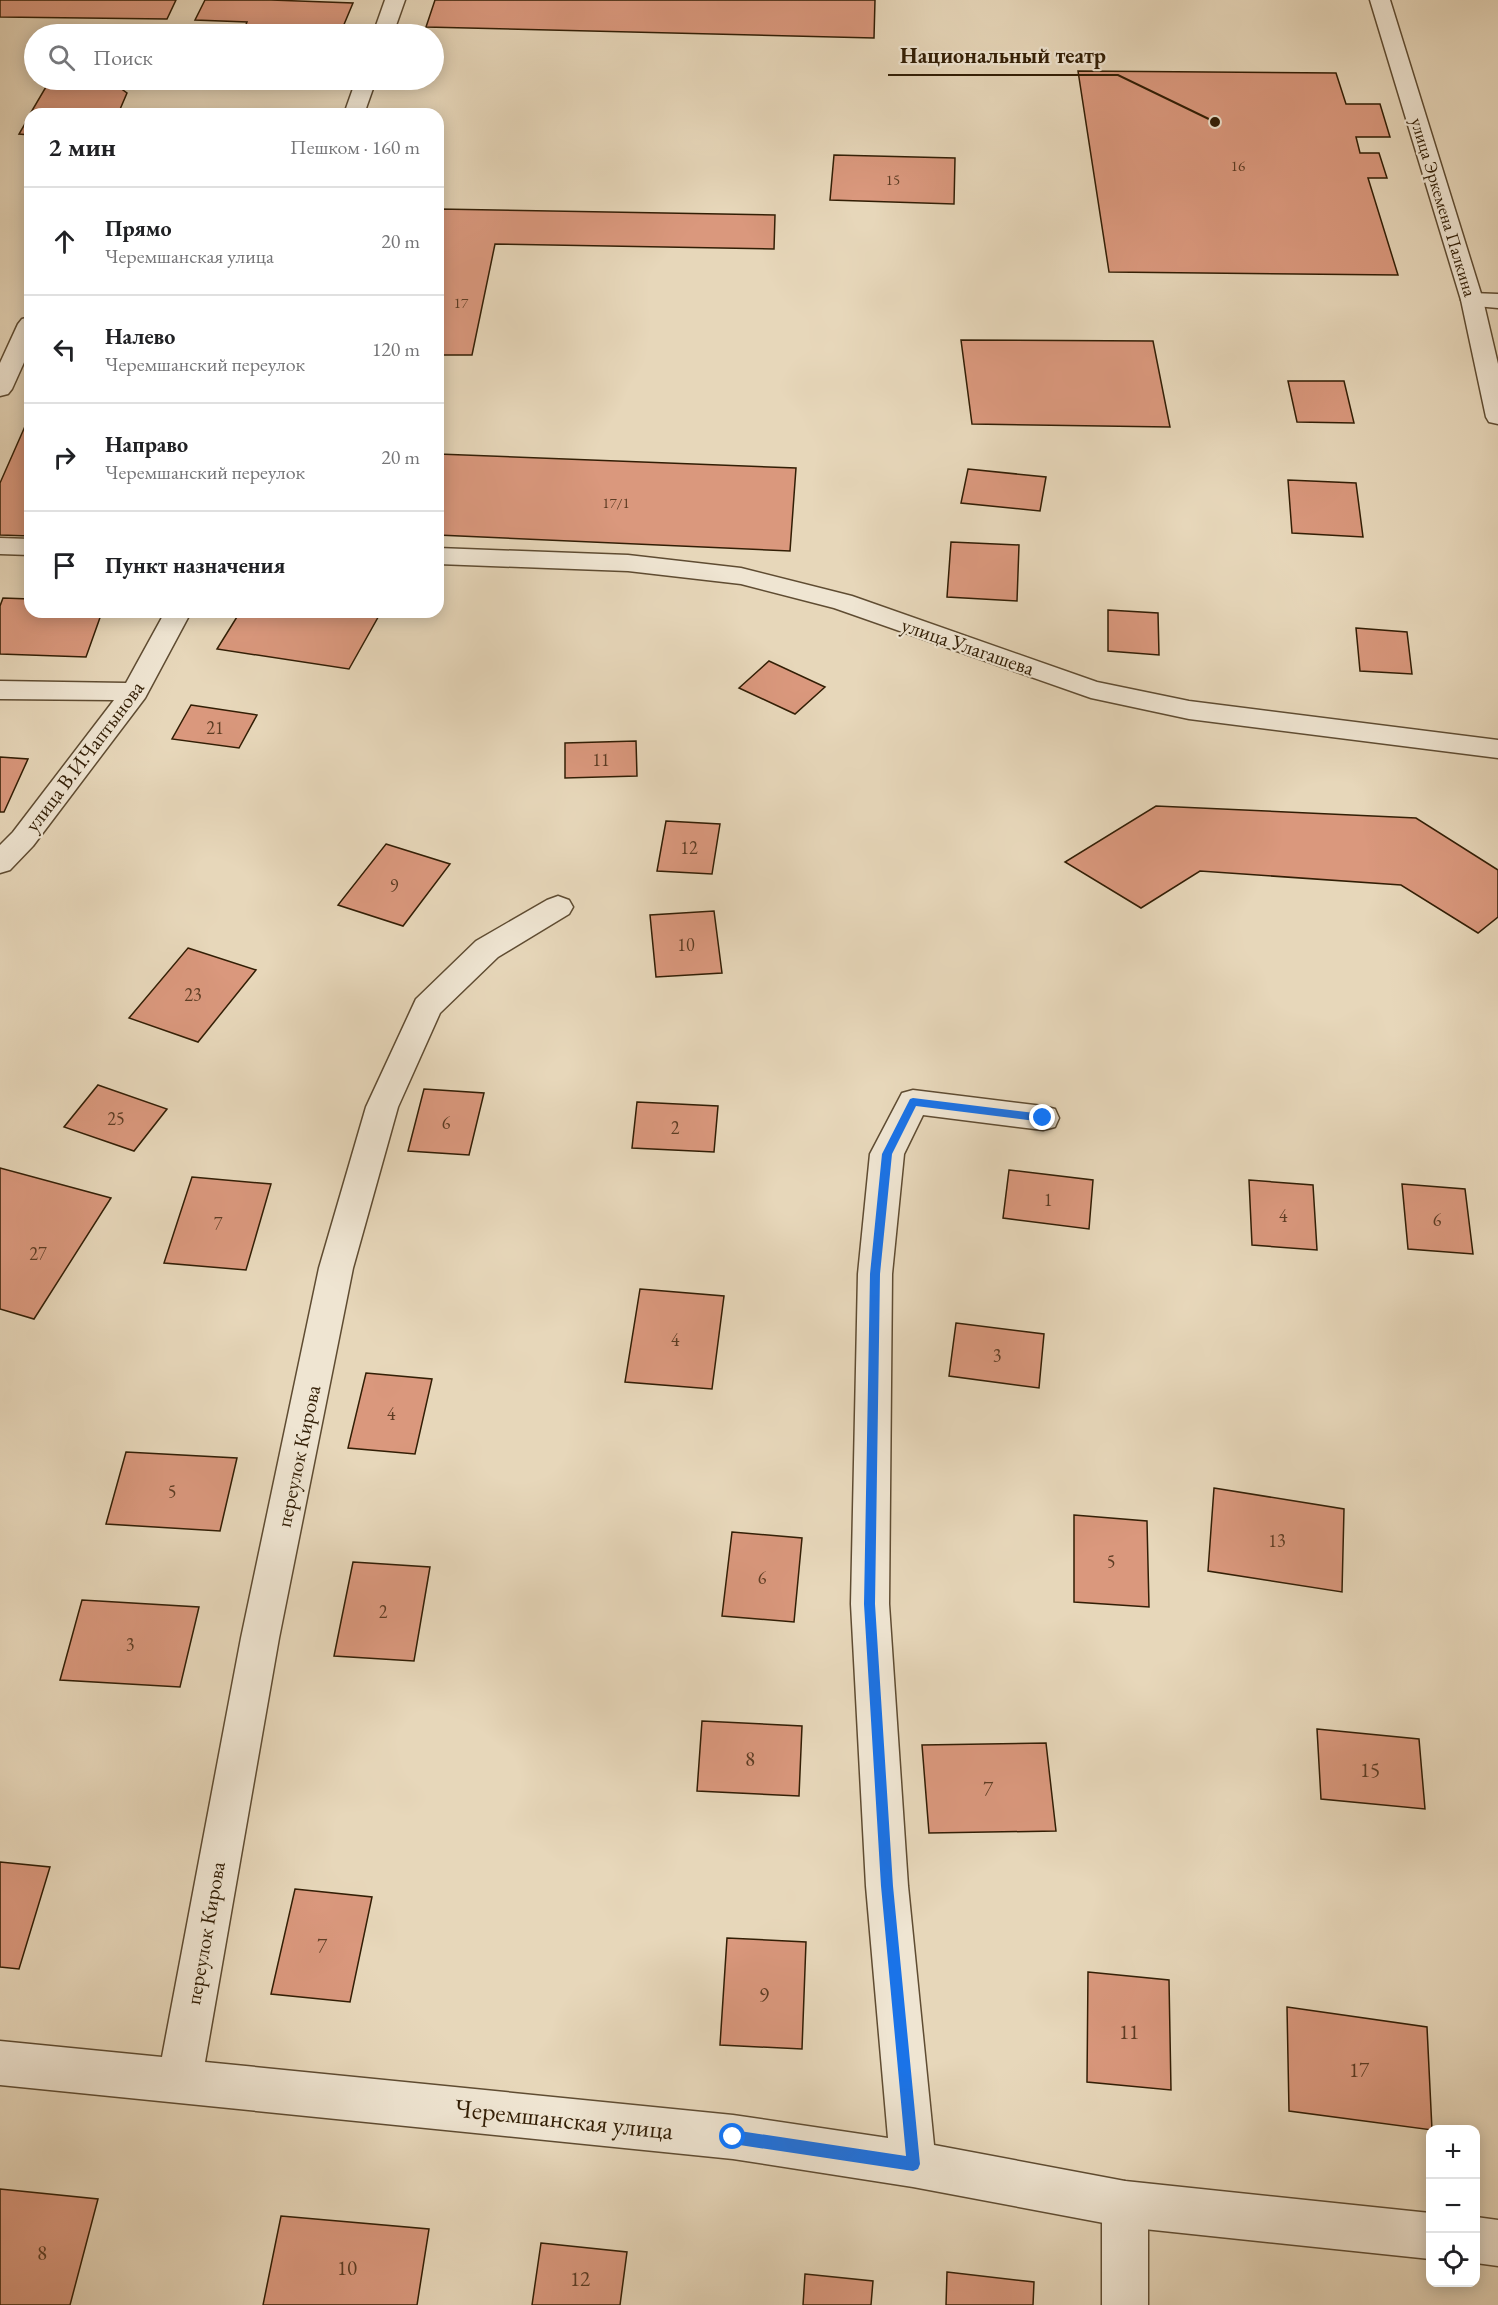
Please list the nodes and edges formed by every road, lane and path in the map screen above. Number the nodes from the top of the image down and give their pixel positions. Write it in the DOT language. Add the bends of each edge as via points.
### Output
graph roads {
  1 [pos="395,0"];
  2 [pos="1380,0"];
  3 [pos="387,24"];
  4 [pos="362,90"];
  5 [pos="356,108"];
  6 [pos="1472,300"];
  7 [pos="1498,301"];
  8 [pos="24,337"];
  9 [pos="0,389"];
  10 [pos="1498,417"];
  11 [pos="0,546"];
  12 [pos="24,547"];
  13 [pos="444,556"];
  14 [pos="175,618"];
  15 [pos="0,690"];
  16 [pos="135,692"];
  17 [pos="1498,749"];
  18 [pos="0,863"];
  19 [pos="558,907"];
  20 [pos="1043,1118"];
  21 [pos="0,2063"];
  22 [pos="180,2079"];
  23 [pos="913,2164"];
  24 [pos="1125,2204"];
  25 [pos="1426,2236"];
  26 [pos="1480,2240"];
  27 [pos="1498,2242"];
  28 [pos="1125,2305"];
  1 -- 3 [label="street"];
  2 -- 6 [label="street, улица Эркемена Палкина"];
  4 -- 5 [label="street"];
  6 -- 7 [label="street"];
  6 -- 10 [label="street, улица Эркемена Палкина"];
  8 -- 9 [label="street"];
  11 -- 12 [label="street"];
  13 -- 17 [label="street, улица Улагашева" via="628,563 741,576 843,602 1091,689 1189,710"];
  14 -- 16 [label="street, улица В.И.Чаптынова"];
  15 -- 16 [label="street"];
  16 -- 18 [label="street, улица В.И.Чаптынова"];
  19 -- 22 [label="street, переулок Кирова" via="488,949 427,1007 382,1107 334,1280 260,1638"];
  20 -- 23 [label="street" via="913,1102 887,1154 875,1274 870,1604 887,1886"];
  21 -- 22 [label="street, Черемшанская улица"];
  22 -- 23 [label="street, Черемшанская улица" via="733,2137"];
  23 -- 24 [label="street, Черемшанская улица"];
  24 -- 25 [label="street, Черемшанская улица"];
  24 -- 28 [label="street"];
  26 -- 27 [label="street"];
}
